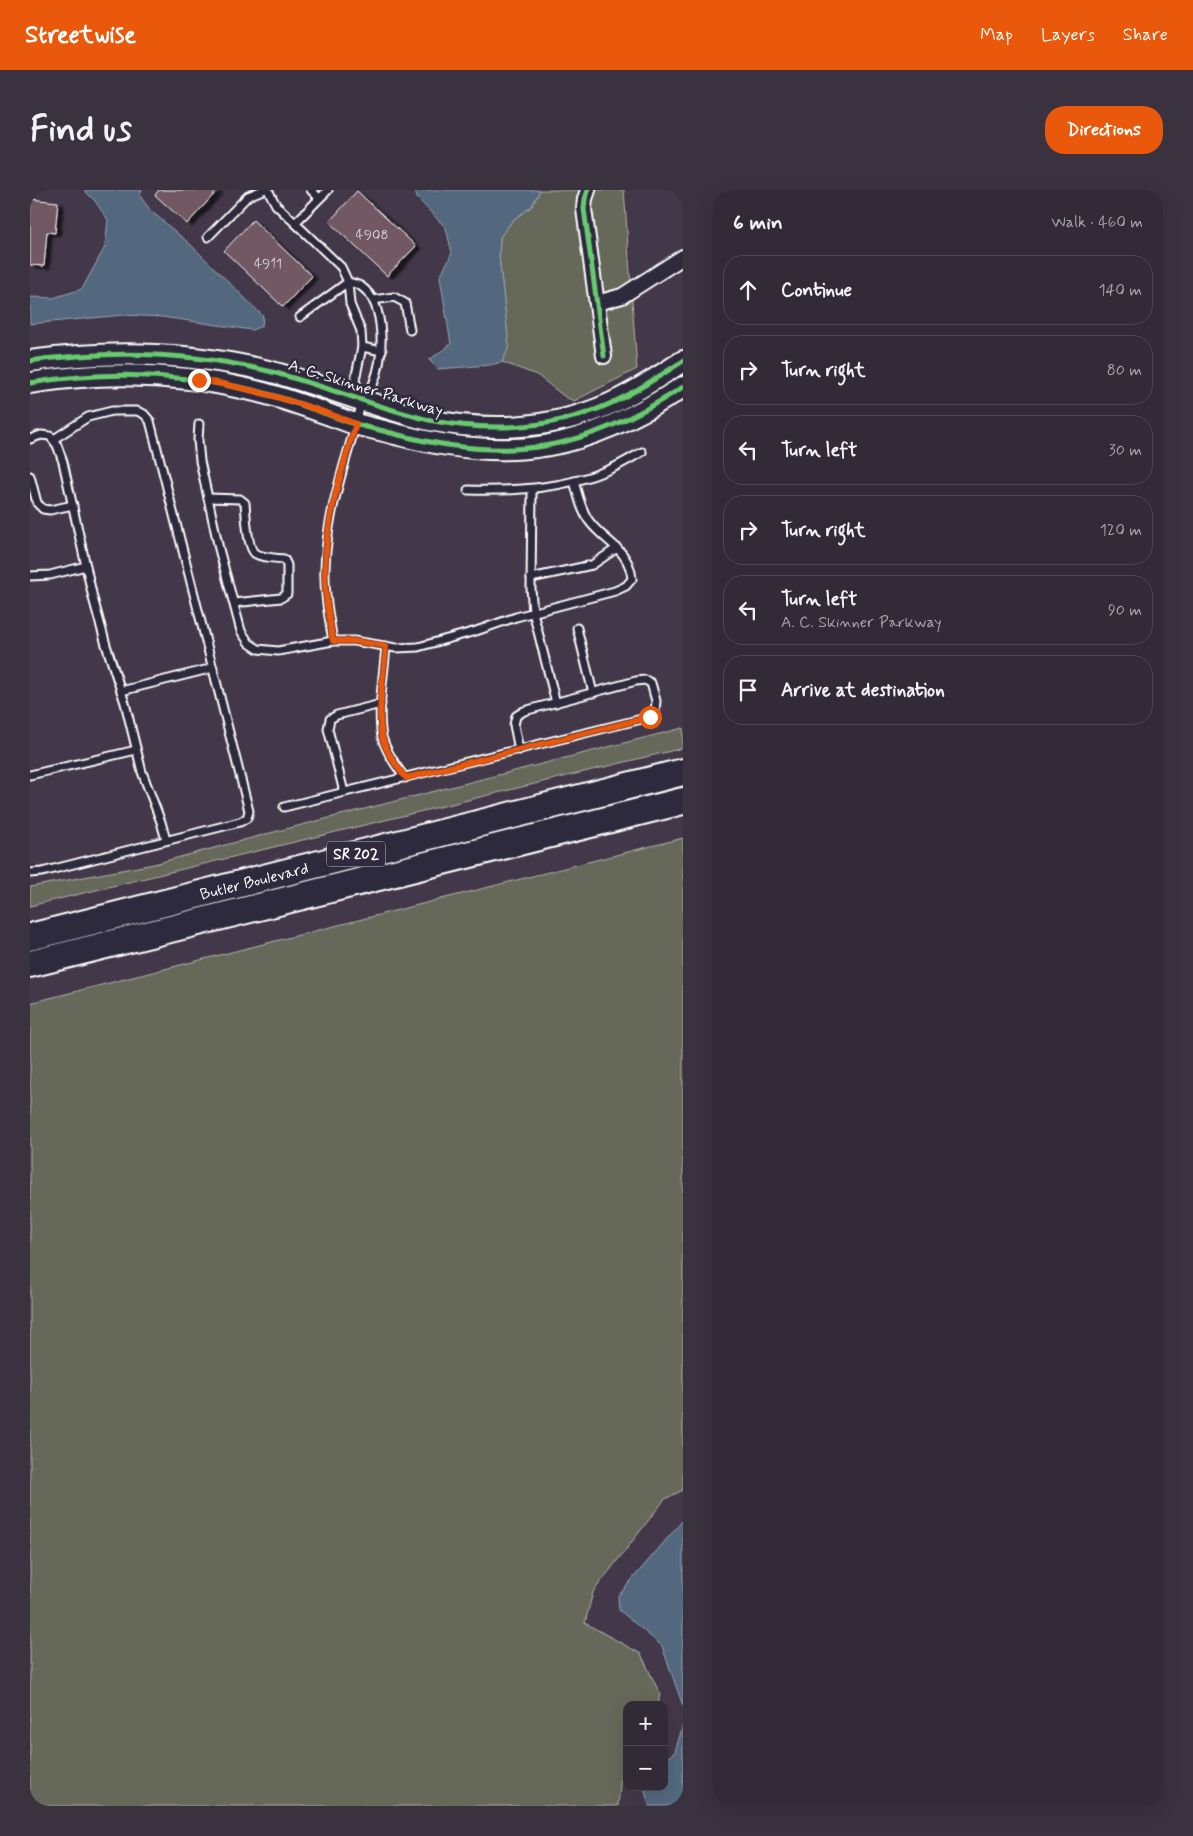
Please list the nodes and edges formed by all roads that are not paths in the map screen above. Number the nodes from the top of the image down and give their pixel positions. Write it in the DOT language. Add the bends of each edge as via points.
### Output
graph roads {
  1 [pos="263,190"];
  2 [pos="268,190"];
  3 [pos="311,190"];
  4 [pos="328,190"];
  5 [pos="588,190"];
  6 [pos="319,198"];
  7 [pos="295,223"];
  8 [pos="208,237"];
  9 [pos="683,257"];
  10 [pos="348,282"];
  11 [pos="373,300"];
  12 [pos="597,303"];
  13 [pos="300,317"];
  14 [pos="410,330"];
  15 [pos="362,347"];
  16 [pos="382,351"];
  17 [pos="604,356"];
  18 [pos="30,361"];
  19 [pos="683,361"];
  20 [pos="30,383"];
  21 [pos="683,387"];
  22 [pos="362,401"];
  23 [pos="199,424"];
  24 [pos="356,424"];
  25 [pos="30,439"];
  26 [pos="54,439"];
  27 [pos="642,452"];
  28 [pos="30,476"];
  29 [pos="574,481"];
  30 [pos="532,489"];
  31 [pos="468,490"];
  32 [pos="208,498"];
  33 [pos="73,505"];
  34 [pos="617,548"];
  35 [pos="86,566"];
  36 [pos="30,576"];
  37 [pos="531,578"];
  38 [pos="234,603"];
  39 [pos="533,612"];
  40 [pos="576,628"];
  41 [pos="333,641"];
  42 [pos="386,646"];
  43 [pos="213,668"];
  44 [pos="121,691"];
  45 [pos="592,693"];
  46 [pos="556,703"];
  47 [pos="382,704"];
  48 [pos="136,750"];
  49 [pos="519,750"];
  50 [pos="683,772"];
  51 [pos="30,775"];
  52 [pos="406,778"];
  53 [pos="344,792"];
  54 [pos="683,801"];
  55 [pos="284,807"];
  56 [pos="166,840"];
  57 [pos="30,873"];
  58 [pos="30,937"];
  59 [pos="30,964"];
  1 -- 8 [label="lane" via="248,196"];
  2 -- 7 [label="lane" via="276,205"];
  3 -- 6 [label="lane"];
  4 -- 6 [label="lane"];
  5 -- 12 [label="street" via="584,209"];
  6 -- 7 [label="lane"];
  7 -- 10 [label="lane" via="341,267"];
  9 -- 12 [label="street" via="622,296"];
  10 -- 11 [label="lane" via="362,286"];
  10 -- 13 [label="lane"];
  10 -- 15 [label="lane" via="350,304 361,331"];
  11 -- 14 [label="lane" via="394,296 405,303"];
  11 -- 16 [label="lane"];
  12 -- 17 [label="street"];
  15 -- 16 [label="lane"];
  15 -- 22 [label="lane" via="355,380"];
  16 -- 22 [label="lane" via="374,383"];
  18 -- 22 [label="main road, A. C. Skinner Parkway" via="117,353 205,359 270,372"];
  19 -- 22 [label="main road, A. C. Skinner Parkway" via="612,403 558,421 530,426 495,428 450,424"];
  20 -- 24 [label="main road" via="101,375 187,379 274,395"];
  21 -- 24 [label="main road" via="651,408 613,426 571,440 529,448 486,450 442,445"];
  22 -- 24 [label="lane"];
  23 -- 32 [label="lane" via="200,461"];
  24 -- 41 [label="lane" via="327,534 324,570"];
  25 -- 26 [label="lane" via="41,435"];
  26 -- 33 [label="lane"];
  26 -- 43 [label="lane" via="88,417 112,411 137,411 150,421"];
  27 -- 29 [label="lane" via="608,470"];
  28 -- 33 [label="lane" via="37,503 43,509"];
  29 -- 30 [label="lane"];
  29 -- 34 [label="lane" via="589,521"];
  30 -- 31 [label="lane"];
  30 -- 37 [label="lane"];
  32 -- 38 [label="lane"];
  32 -- 38 [label="lane" via="244,503 252,550 255,554 284,559 287,565 287,594 281,598"];
  33 -- 35 [label="lane"];
  34 -- 37 [label="lane" via="592,565"];
  34 -- 39 [label="lane" via="630,567 632,579 626,586"];
  35 -- 36 [label="lane" via="50,575"];
  35 -- 44 [label="lane"];
  37 -- 39 [label="lane"];
  38 -- 41 [label="lane" via="241,631 258,649 278,651"];
  39 -- 42 [label="lane" via="418,647"];
  39 -- 46 [label="lane"];
  40 -- 45 [label="lane"];
  41 -- 42 [label="lane"];
  42 -- 47 [label="lane"];
  43 -- 44 [label="lane"];
  43 -- 56 [label="lane" via="249,810 247,818"];
  44 -- 48 [label="lane"];
  45 -- 46 [label="lane"];
  45 -- 49 [label="lane" via="645,680 651,683 655,712 650,717"];
  46 -- 49 [label="lane" via="516,716 514,725"];
  47 -- 52 [label="lane" via="382,738"];
  47 -- 53 [label="lane" via="337,715 330,720 328,729"];
  48 -- 51 [label="lane"];
  48 -- 56 [label="lane"];
  49 -- 52 [label="lane"];
  50 -- 58 [label="highway, Butler Boulevard / SR 202"];
  52 -- 53 [label="lane"];
  53 -- 55 [label="lane"];
  54 -- 59 [label="highway, Butler Boulevard / SR 202"];
  56 -- 57 [label="lane"];
}
